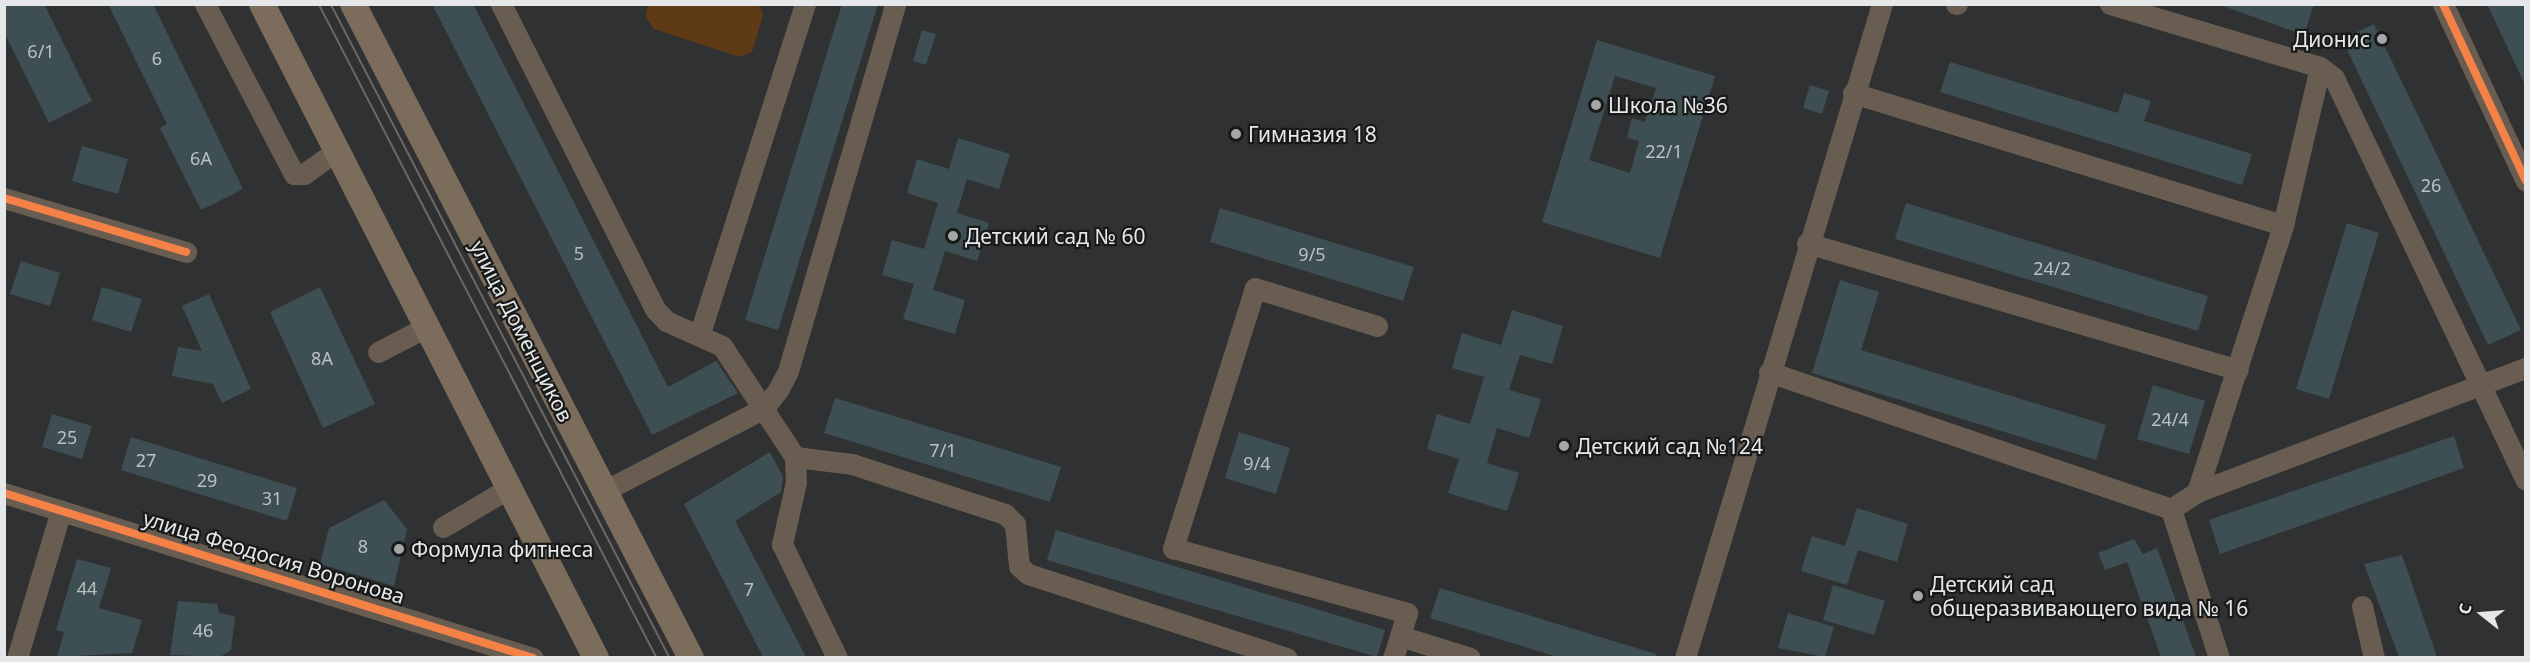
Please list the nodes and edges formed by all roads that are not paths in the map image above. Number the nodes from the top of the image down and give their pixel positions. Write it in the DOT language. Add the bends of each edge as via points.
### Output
graph roads {
  1 [pos="205,4"];
  2 [pos="262,4"];
  3 [pos="353,4"];
  4 [pos="501,4"];
  5 [pos="805,4"];
  6 [pos="895,4"];
  7 [pos="1882,4"];
  8 [pos="2110,4"];
  9 [pos="2443,4"];
  10 [pos="2320,67"];
  11 [pos="1853,93"];
  12 [pos="337,150"];
  13 [pos="2526,181"];
  14 [pos="4,198"];
  15 [pos="2283,225"];
  16 [pos="1807,243"];
  17 [pos="186,252"];
  18 [pos="1377,326"];
  19 [pos="426,327"];
  20 [pos="700,333"];
  21 [pos="378,352"];
  22 [pos="2526,368"];
  23 [pos="2238,370"];
  24 [pos="1769,372"];
  25 [pos="2482,385"];
  26 [pos="764,408"];
  27 [pos="795,457"];
  28 [pos="2526,480"];
  29 [pos="509,488"];
  30 [pos="604,491"];
  31 [pos="2197,492"];
  32 [pos="4,493"];
  33 [pos="2171,509"];
  34 [pos="61,510"];
  35 [pos="443,527"];
  36 [pos="2362,606"];
  37 [pos="1400,636"];
  38 [pos="17,657"];
  39 [pos="533,657"];
  40 [pos="596,657"];
  41 [pos="691,657"];
  42 [pos="837,657"];
  43 [pos="1287,657"];
  44 [pos="1393,657"];
  45 [pos="1470,657"];
  46 [pos="1685,657"];
  47 [pos="2219,657"];
  48 [pos="2374,657"];
  1 -- 12 [label="street" via="291,171 301,176"];
  2 -- 12 [label="main road"];
  3 -- 30 [label="main road, улица Доменщиков"];
  4 -- 20 [label="street" via="655,309 666,321"];
  5 -- 20 [label="street"];
  6 -- 26 [label="street" via="788,371"];
  7 -- 11 [label="street"];
  8 -- 10 [label="street"];
  9 -- 13 [label="street"];
  10 -- 15 [label="street"];
  10 -- 25 [label="street" via="2334,78"];
  11 -- 15 [label="street"];
  11 -- 16 [label="street"];
  12 -- 19 [label="main road"];
  14 -- 17 [label="street"];
  15 -- 23 [label="street"];
  16 -- 23 [label="street"];
  16 -- 24 [label="street"];
  18 -- 37 [label="street" via="1255,288 1173,548 1407,613"];
  19 -- 21 [label="street"];
  19 -- 29 [label="main road"];
  20 -- 26 [label="street" via="722,346"];
  22 -- 25 [label="street"];
  23 -- 31 [label="street"];
  24 -- 33 [label="street"];
  24 -- 46 [label="street"];
  25 -- 28 [label="street"];
  25 -- 31 [label="street"];
  26 -- 27 [label="street"];
  26 -- 30 [label="street"];
  27 -- 42 [label="street" via="796,482 782,544"];
  27 -- 43 [label="street" via="852,464 1005,514 1015,524 1019,566 1028,574"];
  29 -- 35 [label="street"];
  29 -- 40 [label="main road"];
  30 -- 41 [label="main road, улица Доменщиков"];
  31 -- 33 [label="street"];
  32 -- 34 [label="street, улица Феодосия Воронова"];
  33 -- 47 [label="street"];
  34 -- 38 [label="street"];
  34 -- 39 [label="street, улица Феодосия Воронова"];
  36 -- 48 [label="street"];
  37 -- 44 [label="street"];
  37 -- 45 [label="street"];
}
